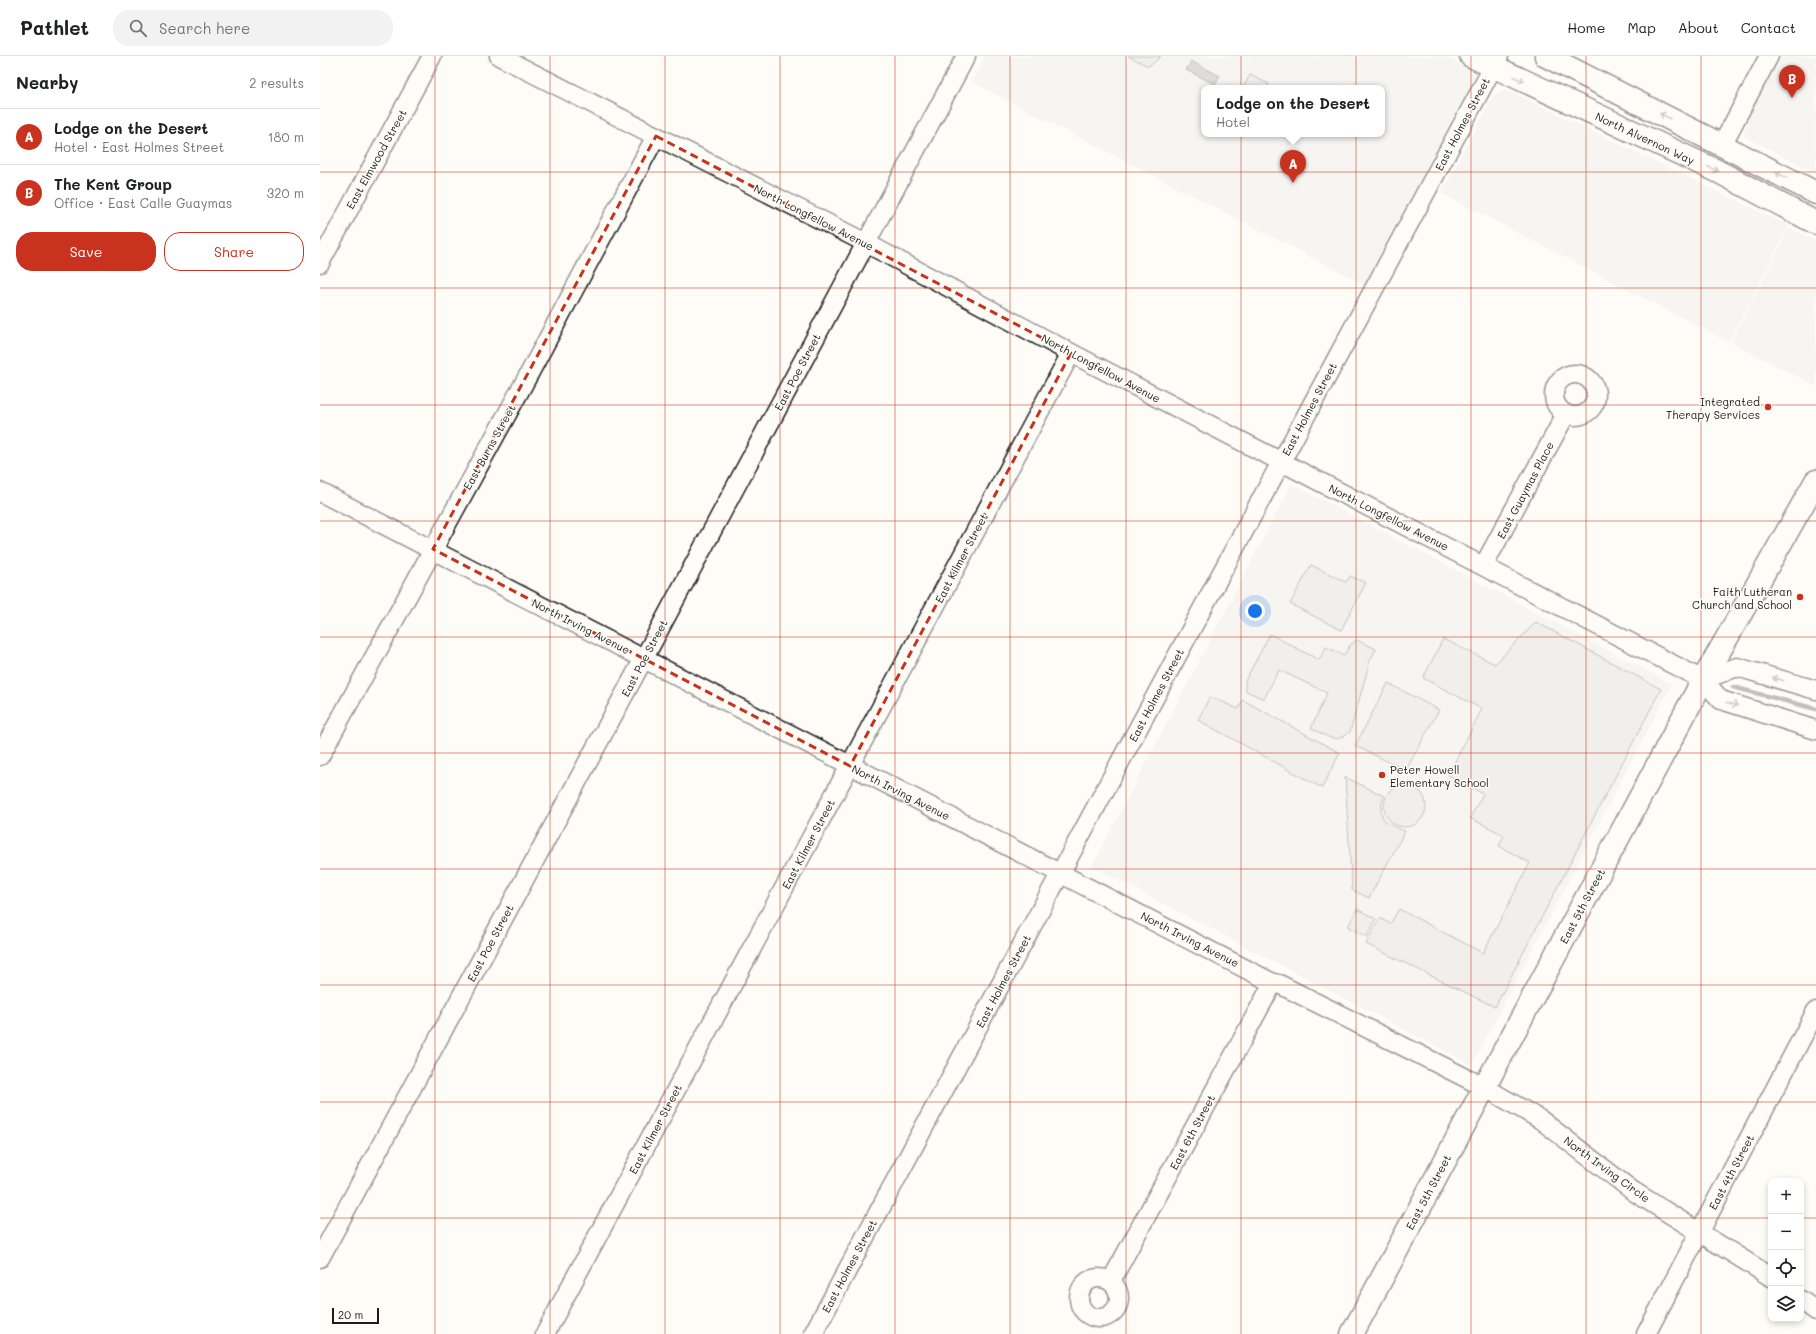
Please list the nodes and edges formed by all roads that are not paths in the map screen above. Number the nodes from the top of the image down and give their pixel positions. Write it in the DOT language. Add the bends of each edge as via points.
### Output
graph roads {
  1 [pos="432,56"];
  2 [pos="499,56"];
  3 [pos="966,56"];
  4 [pos="1471,56"];
  5 [pos="1546,56"];
  6 [pos="1769,56"];
  7 [pos="1496,62"];
  8 [pos="656,136"];
  9 [pos="1722,145"];
  10 [pos="1816,193"];
  11 [pos="1816,223"];
  12 [pos="866,244"];
  13 [pos="320,263"];
  14 [pos="1071,353"];
  15 [pos="1566,414"];
  16 [pos="1281,461"];
  17 [pos="1816,481"];
  18 [pos="320,492"];
  19 [pos="433,549"];
  20 [pos="1484,566"];
  21 [pos="644,658"];
  22 [pos="1703,680"];
  23 [pos="1816,690"];
  24 [pos="1816,730"];
  25 [pos="321,754"];
  26 [pos="850,766"];
  27 [pos="1061,874"];
  28 [pos="1273,983"];
  29 [pos="1816,1011"];
  30 [pos="1484,1087"];
  31 [pos="1699,1232"];
  32 [pos="320,1258"];
  33 [pos="1768,1275"];
  34 [pos="1111,1281"];
  35 [pos="1804,1302"];
  36 [pos="1816,1311"];
  37 [pos="545,1334"];
  38 [pos="813,1334"];
  39 [pos="1352,1334"];
  40 [pos="1646,1334"];
  1 -- 13 [label="street, East Elmwood Street"];
  2 -- 8 [label="street, North Longfellow Avenue"];
  3 -- 12 [label="street, East Poe Street"];
  4 -- 7 [label="street, North Alvernon Way"];
  9 -- 5 [label="street, one-way"];
  6 -- 9 [label="street"];
  7 -- 11 [label="street, North Alvernon Way, one-way"];
  7 -- 16 [label="street, East Holmes Street"];
  8 -- 12 [label="street, North Longfellow Avenue"];
  8 -- 19 [label="street, East Burns Street"];
  10 -- 9 [label="street, one-way"];
  12 -- 14 [label="street, North Longfellow Avenue"];
  12 -- 21 [label="street, East Poe Street"];
  14 -- 16 [label="street, North Longfellow Avenue"];
  14 -- 26 [label="street, East Kilmer Street"];
  15 -- 20 [label="street, East Guaymas Place"];
  16 -- 20 [label="street, North Longfellow Avenue"];
  16 -- 27 [label="street, East Holmes Street"];
  17 -- 22 [label="street, East 5th Street"];
  18 -- 19 [label="street, North Irving Avenue"];
  19 -- 21 [label="street, North Irving Avenue"];
  19 -- 25 [label="street, East Burns Street"];
  20 -- 22 [label="street, North Longfellow Avenue"];
  21 -- 26 [label="street, North Irving Avenue"];
  21 -- 32 [label="street, East Poe Street"];
  23 -- 22 [label="street, one-way" via="1737,667"];
  22 -- 24 [label="street, North Longfellow Avenue, one-way" via="1721,700"];
  22 -- 30 [label="street, East 5th Street"];
  26 -- 27 [label="street, North Irving Avenue"];
  26 -- 37 [label="street, East Kilmer Street"];
  27 -- 28 [label="street, North Irving Avenue"];
  27 -- 38 [label="street, East Holmes Street"];
  28 -- 30 [label="street, North Irving Avenue"];
  28 -- 34 [label="street, East 6th Street"];
  29 -- 31 [label="street, East 4th Street"];
  30 -- 31 [label="street, North Irving Circle" via="1541,1120 1633,1191"];
  30 -- 39 [label="street, East 5th Street"];
  31 -- 33 [label="street, North Irving Circle"];
  31 -- 40 [label="street, East 4th Street"];
  35 -- 36 [label="street"];
}
